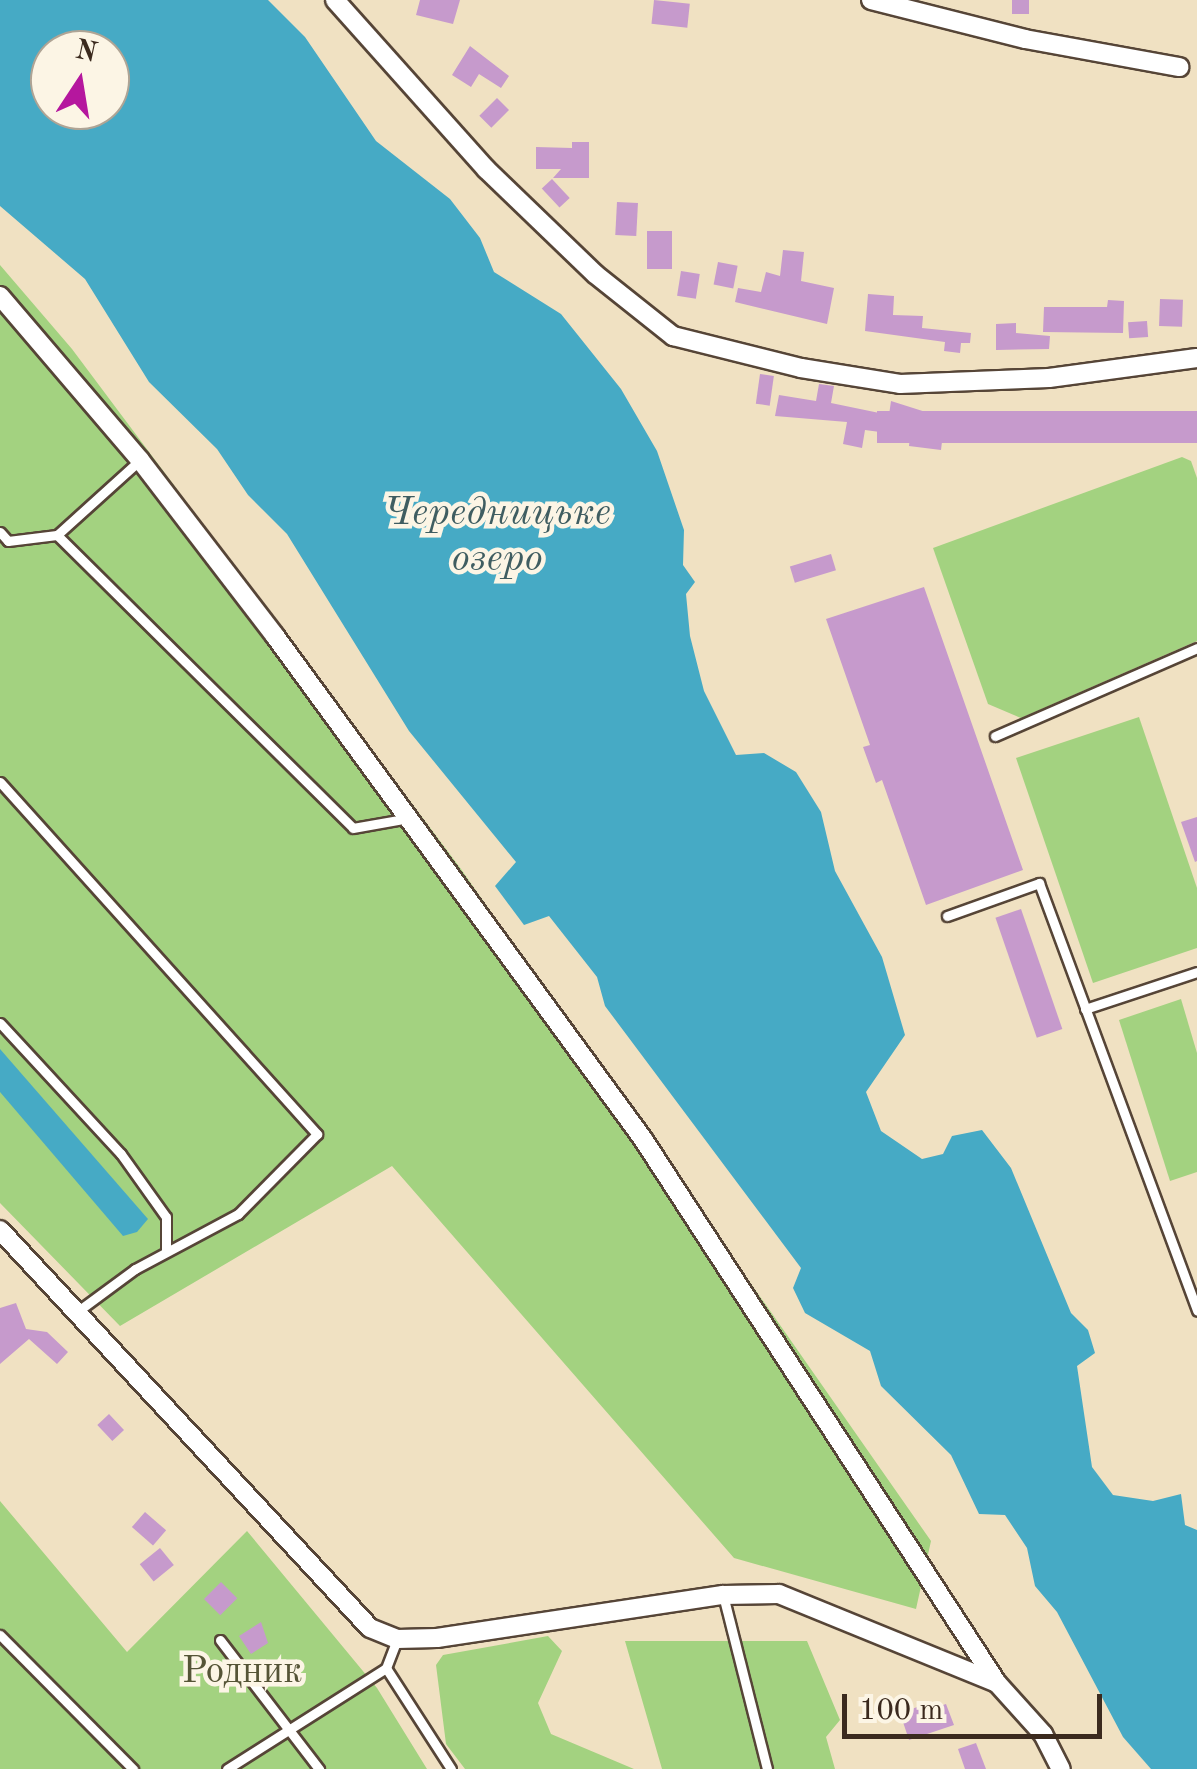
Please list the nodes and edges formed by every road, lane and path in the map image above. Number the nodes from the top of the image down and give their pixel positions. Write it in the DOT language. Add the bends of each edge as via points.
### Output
graph roads {
  1 [pos="335,0"];
  2 [pos="871,0"];
  3 [pos="1179,67"];
  4 [pos="0,296"];
  5 [pos="1197,358"];
  6 [pos="140,460"];
  7 [pos="0,532"];
  8 [pos="58,534"];
  9 [pos="1197,648"];
  10 [pos="995,736"];
  11 [pos="0,782"];
  12 [pos="404,819"];
  13 [pos="946,916"];
  14 [pos="1197,972"];
  15 [pos="1085,1009"];
  16 [pos="0,1024"];
  17 [pos="0,1230"];
  18 [pos="166,1250"];
  19 [pos="78,1311"];
  20 [pos="1197,1311"];
  21 [pos="723,1595"];
  22 [pos="0,1635"];
  23 [pos="397,1639"];
  24 [pos="220,1640"];
  25 [pos="386,1668"];
  26 [pos="997,1683"];
  27 [pos="292,1732"];
  28 [pos="134,1769"];
  29 [pos="227,1769"];
  30 [pos="319,1769"];
  31 [pos="451,1769"];
  32 [pos="767,1769"];
  33 [pos="1060,1769"];
  1 -- 5 [label="street" via="486,169 595,274 673,336 900,384 1049,378"];
  2 -- 3 [label="street" via="1026,39"];
  4 -- 6 [label="street"];
  6 -- 8 [label="lane"];
  6 -- 12 [label="street"];
  7 -- 8 [label="lane" via="8,541"];
  8 -- 12 [label="lane" via="353,828"];
  9 -- 10 [label="lane"];
  11 -- 18 [label="lane" via="318,1134 238,1214"];
  12 -- 26 [label="street" via="643,1139"];
  13 -- 15 [label="lane" via="1039,883"];
  14 -- 15 [label="lane"];
  15 -- 20 [label="lane"];
  16 -- 18 [label="lane" via="121,1154 166,1217"];
  17 -- 19 [label="street"];
  18 -- 19 [label="lane"];
  19 -- 23 [label="street" via="346,1606 370,1628"];
  21 -- 23 [label="street"];
  21 -- 26 [label="street" via="779,1594"];
  21 -- 32 [label="lane"];
  22 -- 28 [label="lane"];
  23 -- 25 [label="lane"];
  24 -- 27 [label="lane"];
  25 -- 27 [label="lane"];
  25 -- 31 [label="lane"];
  26 -- 33 [label="street" via="1043,1734"];
  27 -- 29 [label="lane"];
  27 -- 30 [label="lane"];
}
